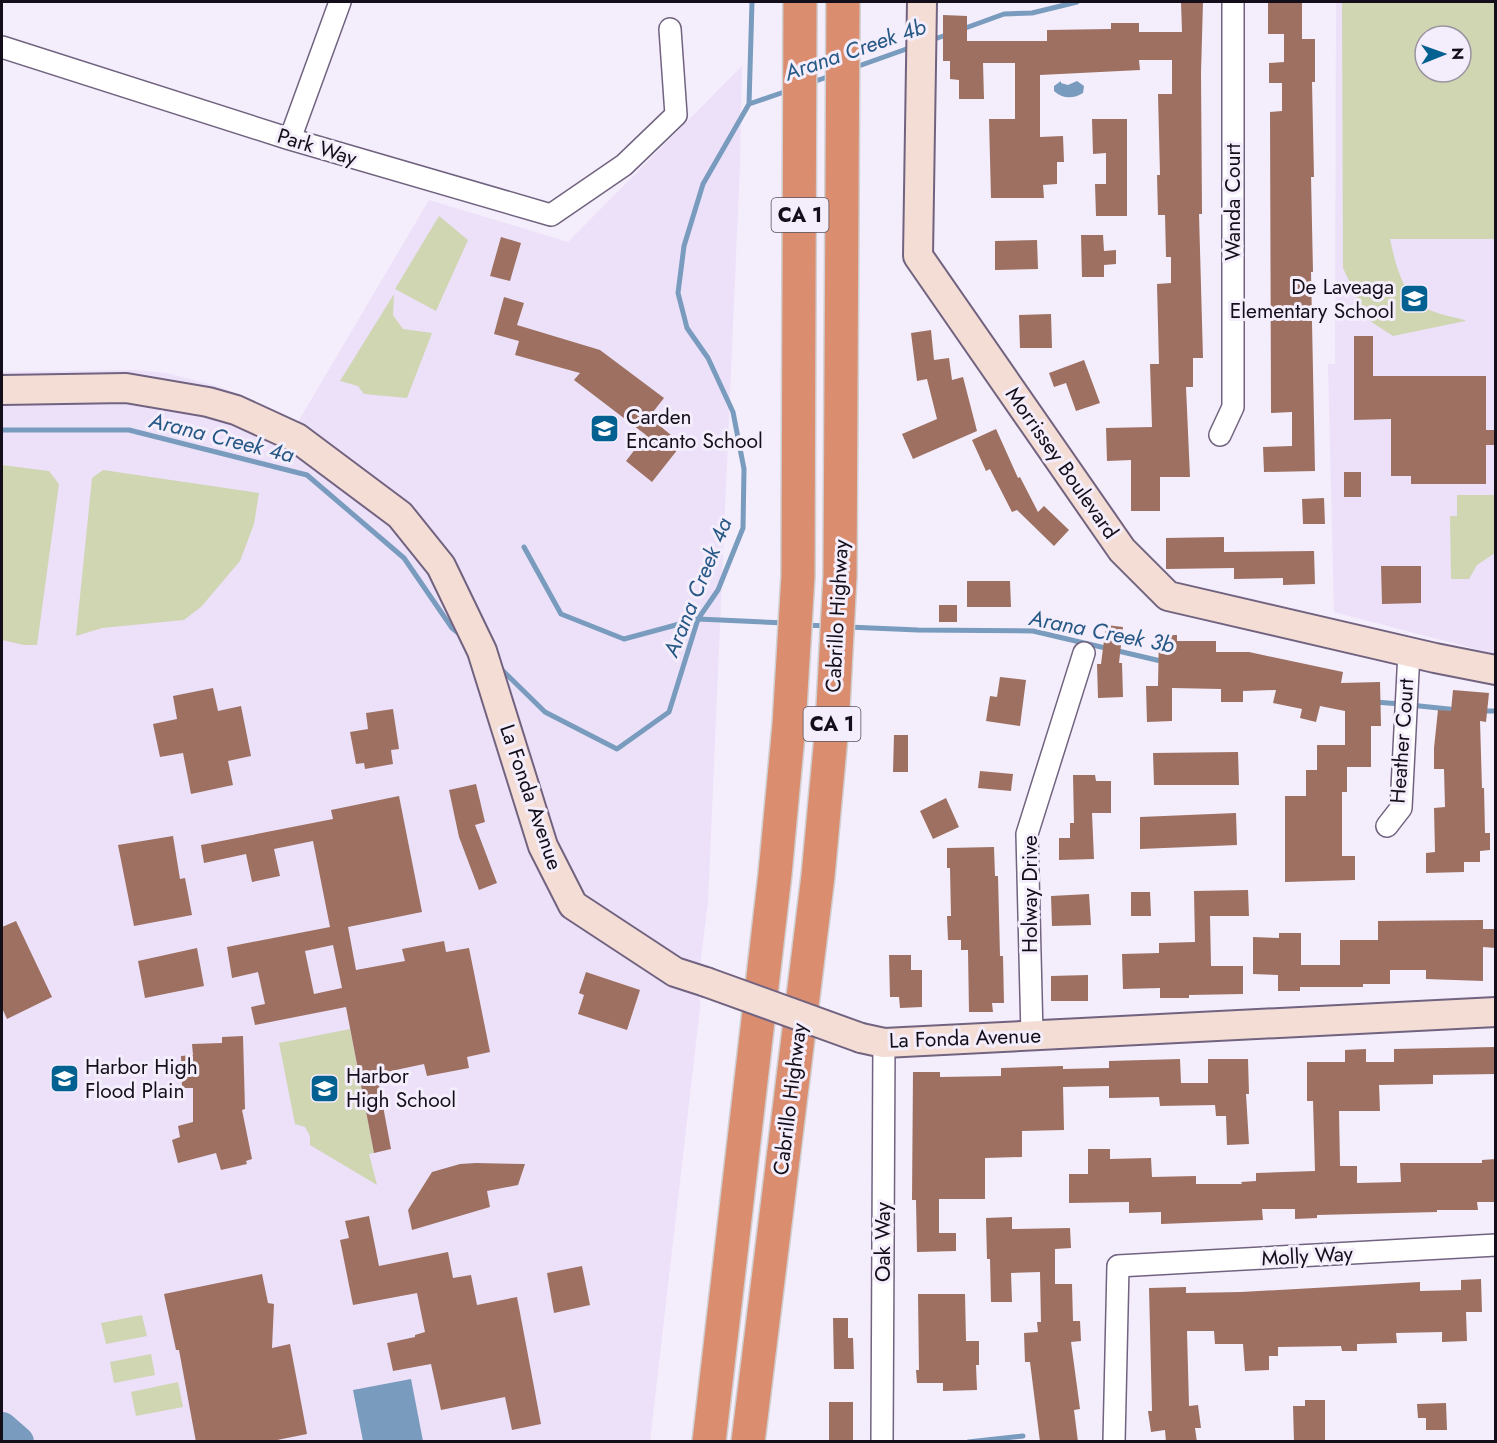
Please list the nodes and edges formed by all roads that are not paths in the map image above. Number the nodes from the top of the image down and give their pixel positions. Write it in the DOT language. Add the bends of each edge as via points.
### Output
graph roads {
  1 [pos="340,2"];
  2 [pos="800,2"];
  3 [pos="843,2"];
  4 [pos="922,2"];
  5 [pos="1233,2"];
  6 [pos="669,29"];
  7 [pos="2,47"];
  8 [pos="290,138"];
  9 [pos="2,390"];
  10 [pos="1220,435"];
  11 [pos="1409,652"];
  12 [pos="1084,653"];
  13 [pos="1496,670"];
  14 [pos="1387,826"];
  15 [pos="1496,1012"];
  16 [pos="1032,1035"];
  17 [pos="872,1040"];
  18 [pos="1496,1245"];
  19 [pos="709,1442"];
  20 [pos="748,1442"];
  21 [pos="882,1442"];
  22 [pos="1114,1442"];
  1 -- 8 [label="street"];
  2 -- 19 [label="highway, Cabrillo Highway / CA 1" via="795,650 778,853"];
  3 -- 20 [label="highway, Cabrillo Highway / CA 1" via="842,501 837,651 818,876"];
  4 -- 11 [label="street, Morrissey Boulevard" via="918,256 1122,550 1168,596"];
  5 -- 10 [label="street, Wanda Court" via="1233,407"];
  6 -- 8 [label="street, Park Way" via="676,115 624,165 550,215"];
  7 -- 8 [label="street, Park Way"];
  9 -- 17 [label="street, La Fonda Avenue, bridge" via="126,388 236,410 297,438 400,515 441,566 482,651 543,846 573,905 675,972"];
  11 -- 13 [label="street, Morrissey Boulevard"];
  11 -- 14 [label="street, Heather Court" via="1401,808"];
  12 -- 16 [label="street, Holway Drive" via="1028,834"];
  15 -- 16 [label="street, La Fonda Avenue"];
  16 -- 17 [label="street, La Fonda Avenue"];
  17 -- 21 [label="street, Oak Way"];
  18 -- 22 [label="street, Molly Way" via="1118,1266"];
}
